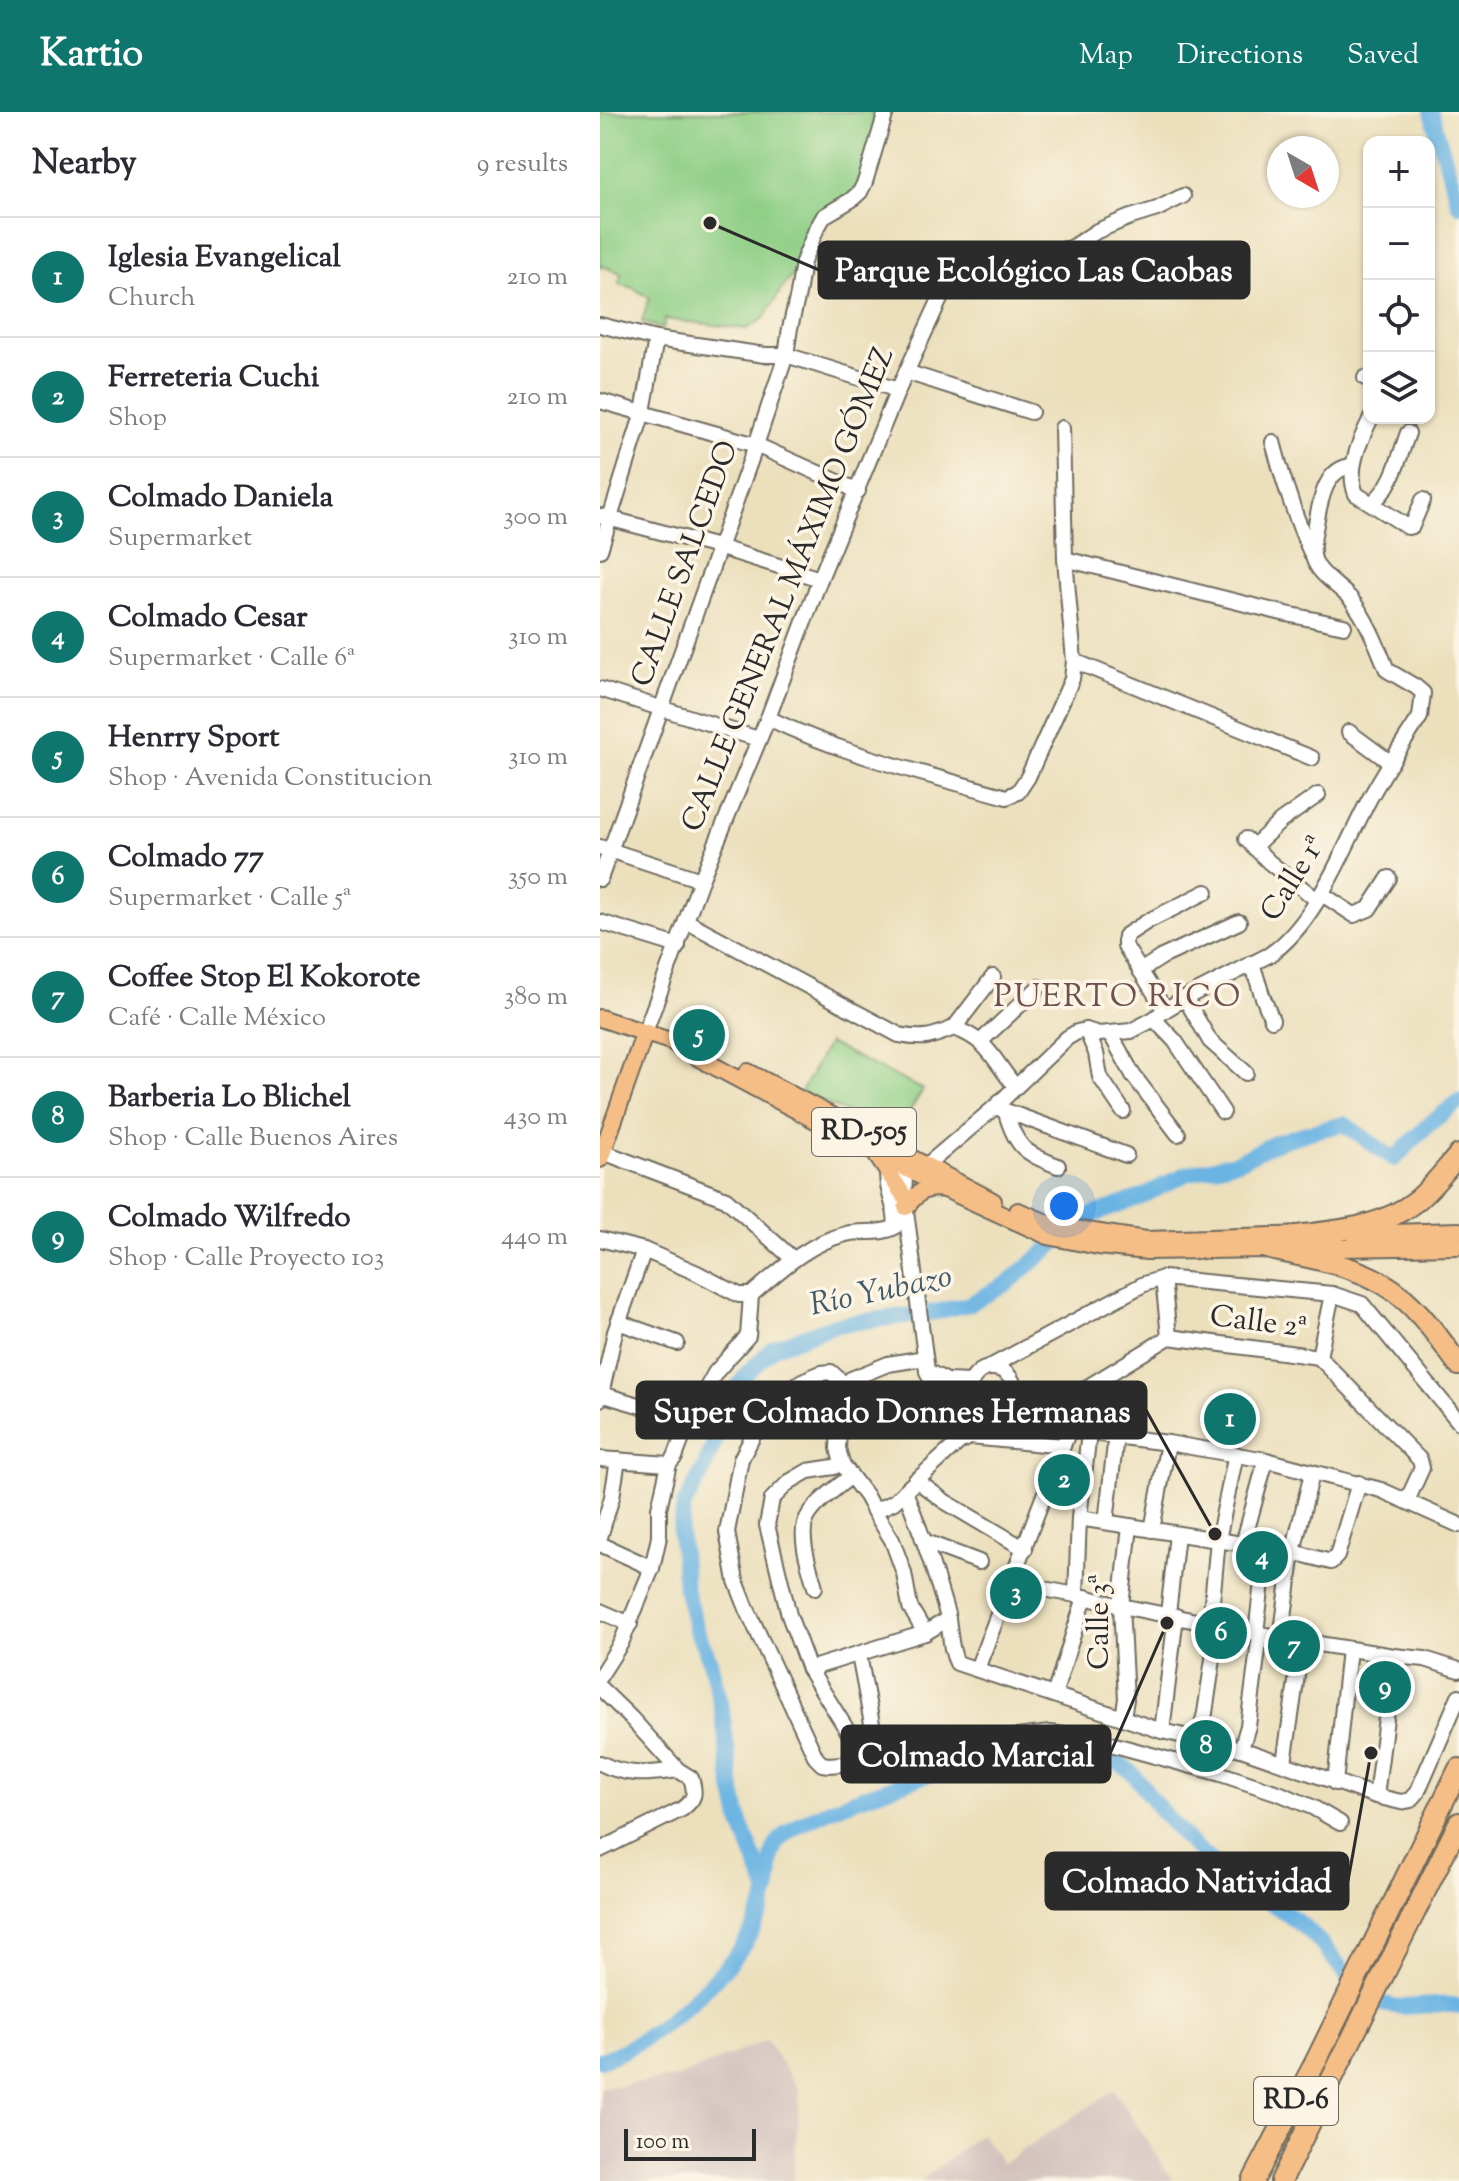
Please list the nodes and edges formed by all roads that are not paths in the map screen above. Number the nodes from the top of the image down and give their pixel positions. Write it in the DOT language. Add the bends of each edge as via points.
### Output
graph roads {
  1 [pos="886,112"];
  2 [pos="1183,196"];
  3 [pos="600,325"];
  4 [pos="656,339"];
  5 [pos="786,355"];
  6 [pos="906,372"];
  7 [pos="898,390"];
  8 [pos="600,401"];
  9 [pos="643,412"];
  10 [pos="1031,412"];
  11 [pos="1368,424"];
  12 [pos="1062,428"];
  13 [pos="1408,433"];
  14 [pos="1273,442"];
  15 [pos="756,445"];
  16 [pos="1353,466"];
  17 [pos="858,491"];
  18 [pos="1423,500"];
  19 [pos="1372,503"];
  20 [pos="605,518"];
  21 [pos="718,547"];
  22 [pos="600,550"];
  23 [pos="1065,559"];
  24 [pos="1315,561"];
  25 [pos="820,579"];
  26 [pos="1344,626"];
  27 [pos="1074,661"];
  28 [pos="600,689"];
  29 [pos="662,707"];
  30 [pos="768,718"];
  31 [pos="1349,732"];
  32 [pos="758,739"];
  33 [pos="1312,758"];
  34 [pos="1391,763"];
  35 [pos="1318,795"];
  36 [pos="605,849"];
  37 [pos="1389,878"];
  38 [pos="600,879"];
  39 [pos="701,880"];
  40 [pos="1206,892"];
  41 [pos="1320,897"];
  42 [pos="686,921"];
  43 [pos="600,922"];
  44 [pos="1239,922"];
  45 [pos="678,946"];
  46 [pos="1252,963"];
  47 [pos="1140,971"];
  48 [pos="993,977"];
  49 [pos="1039,987"];
  50 [pos="1185,998"];
  51 [pos="1160,1015"];
  52 [pos="600,1018"];
  53 [pos="1272,1020"];
  54 [pos="954,1028"];
  55 [pos="1086,1030"];
  56 [pos="645,1032"];
  57 [pos="1110,1033"];
  58 [pos="981,1041"];
  59 [pos="673,1042"];
  60 [pos="1246,1073"];
  61 [pos="1015,1086"];
  62 [pos="1001,1110"];
  63 [pos="1123,1111"];
  64 [pos="1223,1112"];
  65 [pos="1178,1134"];
  66 [pos="601,1154"];
  67 [pos="1126,1155"];
  68 [pos="1459,1155"];
  69 [pos="906,1165"];
  70 [pos="1058,1166"];
  71 [pos="945,1189"];
  72 [pos="906,1204"];
  73 [pos="1051,1231"];
  74 [pos="1459,1231"];
  75 [pos="1296,1236"];
  76 [pos="600,1239"];
  77 [pos="1147,1245"];
  78 [pos="1459,1246"];
  79 [pos="1266,1248"];
  80 [pos="644,1250"];
  81 [pos="793,1259"];
  82 [pos="1163,1278"];
  83 [pos="1332,1294"];
  84 [pos="751,1295"];
  85 [pos="618,1322"];
  86 [pos="1169,1337"];
  87 [pos="677,1343"];
  88 [pos="1319,1357"];
  89 [pos="926,1364"];
  90 [pos="1459,1365"];
  91 [pos="988,1368"];
  92 [pos="971,1382"];
  93 [pos="845,1385"];
  94 [pos="1014,1386"];
  95 [pos="601,1397"];
  96 [pos="982,1410"];
  97 [pos="1046,1413"];
  98 [pos="689,1420"];
  99 [pos="1459,1422"];
  100 [pos="1026,1425"];
  101 [pos="1070,1430"];
  102 [pos="1089,1433"];
  103 [pos="1116,1436"];
  104 [pos="1168,1443"];
  105 [pos="1063,1446"];
  106 [pos="1236,1454"];
  107 [pos="600,1459"];
  108 [pos="618,1460"];
  109 [pos="1266,1460"];
  110 [pos="669,1464"];
  111 [pos="834,1467"];
  112 [pos="1312,1473"];
  113 [pos="851,1476"];
  114 [pos="1359,1483"];
  115 [pos="910,1486"];
  116 [pos="1407,1501"];
  117 [pos="874,1511"];
  118 [pos="1079,1518"];
  119 [pos="1106,1522"];
  120 [pos="1459,1525"];
  121 [pos="1130,1526"];
  122 [pos="1152,1530"];
  123 [pos="1177,1534"];
  124 [pos="600,1537"];
  125 [pos="1218,1540"];
  126 [pos="926,1542"];
  127 [pos="600,1544"];
  128 [pos="1243,1544"];
  129 [pos="1266,1548"];
  130 [pos="1025,1549"];
  131 [pos="1293,1552"];
  132 [pos="979,1562"];
  133 [pos="652,1568"];
  134 [pos="1011,1583"];
  135 [pos="815,1587"];
  136 [pos="1081,1596"];
  137 [pos="1121,1606"];
  138 [pos="600,1611"];
  139 [pos="1172,1615"];
  140 [pos="948,1619"];
  141 [pos="630,1624"];
  142 [pos="1214,1624"];
  143 [pos="925,1633"];
  144 [pos="1258,1634"];
  145 [pos="1281,1638"];
  146 [pos="1302,1641"];
  147 [pos="1349,1649"];
  148 [pos="859,1655"];
  149 [pos="1394,1656"];
  150 [pos="809,1669"];
  151 [pos="977,1669"];
  152 [pos="1459,1670"];
  153 [pos="600,1676"];
  154 [pos="600,1689"];
  155 [pos="1054,1695"];
  156 [pos="1459,1696"];
  157 [pos="1123,1717"];
  158 [pos="1162,1731"];
  159 [pos="1198,1739"];
  160 [pos="1241,1749"];
  161 [pos="873,1761"];
  162 [pos="600,1763"];
  163 [pos="1284,1763"];
  164 [pos="1459,1769"];
  165 [pos="678,1770"];
  166 [pos="1335,1783"];
  167 [pos="1376,1796"];
  168 [pos="1340,1823"];
  169 [pos="1456,1830"];
  170 [pos="600,1850"];
  171 [pos="1253,2181"];
  172 [pos="1281,2181"];
  1 -- 5 [label="street, CALLE SALCEDO" via="860,192 824,216 816,230 803,262"];
  2 -- 6 [label="street, CALLE GENERAL MÁXIMO GÓMEZ" via="1097,231 1071,248 959,274 947,284"];
  3 -- 4 [label="street"];
  4 -- 5 [label="street"];
  4 -- 9 [label="street"];
  5 -- 7 [label="street"];
  5 -- 15 [label="street, CALLE SALCEDO"];
  6 -- 7 [label="street, CALLE GENERAL MÁXIMO GÓMEZ"];
  6 -- 10 [label="street"];
  7 -- 17 [label="street, CALLE GENERAL MÁXIMO GÓMEZ"];
  8 -- 9 [label="street"];
  9 -- 15 [label="street"];
  9 -- 20 [label="street"];
  11 -- 16 [label="street"];
  12 -- 23 [label="street"];
  13 -- 19 [label="street" via="1388,486"];
  14 -- 24 [label="street"];
  15 -- 17 [label="street"];
  15 -- 21 [label="street, CALLE SALCEDO"];
  16 -- 19 [label="street" via="1354,489"];
  16 -- 24 [label="street" via="1339,469 1326,485 1313,543"];
  17 -- 25 [label="street, CALLE GENERAL MÁXIMO GÓMEZ"];
  18 -- 19 [label="street" via="1411,527"];
  20 -- 21 [label="street"];
  20 -- 22 [label="street"];
  21 -- 25 [label="street"];
  21 -- 29 [label="street, CALLE SALCEDO"];
  23 -- 26 [label="street"];
  23 -- 27 [label="street"];
  24 -- 34 [label="street, Calle 1ª" via="1360,614 1387,670 1423,693 1420,717"];
  25 -- 30 [label="street, CALLE GENERAL MÁXIMO GÓMEZ"];
  27 -- 30 [label="street" via="1072,679 1028,777 1007,797 824,744"];
  27 -- 33 [label="street"];
  28 -- 29 [label="street"];
  29 -- 32 [label="street"];
  29 -- 36 [label="street, CALLE SALCEDO"];
  30 -- 32 [label="street, CALLE GENERAL MÁXIMO GÓMEZ"];
  31 -- 34 [label="street"];
  32 -- 39 [label="street, CALLE GENERAL MÁXIMO GÓMEZ"];
  34 -- 41 [label="street, Calle 1ª"];
  35 -- 41 [label="street" via="1249,843"];
  36 -- 38 [label="street, CALLE SALCEDO"];
  36 -- 39 [label="street"];
  37 -- 41 [label="street" via="1369,909 1354,915"];
  39 -- 42 [label="street, CALLE GENERAL MÁXIMO GÓMEZ"];
  40 -- 47 [label="street" via="1125,936"];
  41 -- 46 [label="street, Calle 1ª" via="1280,948"];
  42 -- 45 [label="street, CALLE GENERAL MÁXIMO GÓMEZ"];
  42 -- 54 [label="street" via="899,1035 919,1039"];
  43 -- 45 [label="street"];
  44 -- 47 [label="street"];
  45 -- 56 [label="street, CALLE GENERAL MÁXIMO GÓMEZ"];
  46 -- 50 [label="street, Calle 1ª"];
  46 -- 53 [label="street"];
  47 -- 51 [label="street"];
  48 -- 54 [label="street"];
  49 -- 58 [label="street"];
  50 -- 51 [label="street, Calle 1ª"];
  50 -- 60 [label="street" via="1210,1041"];
  51 -- 57 [label="street, Calle 1ª" via="1131,1031"];
  51 -- 64 [label="street"];
  52 -- 56 [label="main road, RD-505"];
  54 -- 58 [label="street"];
  55 -- 57 [label="street, Calle 1ª"];
  55 -- 61 [label="street" via="1067,1038"];
  55 -- 63 [label="street" via="1100,1077"];
  56 -- 59 [label="main road, RD-505"];
  56 -- 66 [label="main road, CALLE GENERAL MÁXIMO GÓMEZ"];
  57 -- 65 [label="street" via="1133,1075"];
  58 -- 61 [label="street"];
  59 -- 69 [label="main road, RD-505"];
  59 -- 69 [label="main road, RD-505" via="707,1053"];
  61 -- 62 [label="street"];
  62 -- 67 [label="street"];
  62 -- 69 [label="street"];
  62 -- 70 [label="street" via="1017,1143"];
  66 -- 81 [label="street" via="726,1199"];
  68 -- 75 [label="highway" via="1399,1213 1378,1223"];
  69 -- 71 [label="main road, RD-505"];
  69 -- 72 [label="main road"];
  69 -- 73 [label="main road, RD-505"];
  69 -- 81 [label="street" via="886,1180 895,1227 829,1239"];
  71 -- 72 [label="main road" via="926,1188"];
  71 -- 73 [label="main road, RD-505"];
  72 -- 89 [label="street"];
  73 -- 77 [label="main road, RD-505"];
  74 -- 75 [label="main road, RD-505"];
  75 -- 77 [label="main road, RD-505"];
  76 -- 80 [label="street"];
  77 -- 79 [label="main road, RD-505"];
  78 -- 79 [label="main road, RD-505"];
  79 -- 90 [label="highway" via="1342,1266 1384,1283 1416,1312"];
  80 -- 84 [label="street" via="739,1295"];
  80 -- 85 [label="street"];
  81 -- 84 [label="street"];
  82 -- 83 [label="street"];
  82 -- 86 [label="street"];
  82 -- 91 [label="street"];
  83 -- 88 [label="street"];
  83 -- 99 [label="street" via="1362,1304"];
  84 -- 98 [label="street" via="748,1336 715,1373"];
  85 -- 87 [label="street"];
  85 -- 95 [label="street"];
  86 -- 88 [label="street, Calle 2ª"];
  86 -- 97 [label="street, Calle 2ª"];
  88 -- 116 [label="street, Calle 2ª" via="1420,1460 1422,1468"];
  89 -- 92 [label="street" via="947,1381"];
  89 -- 93 [label="street" via="888,1364"];
  89 -- 96 [label="street" via="933,1389 949,1404 969,1412"];
  91 -- 92 [label="street"];
  91 -- 94 [label="street" via="1005,1372"];
  92 -- 96 [label="street" via="972,1401"];
  93 -- 113 [label="street" via="838,1448"];
  93 -- 161 [label="street" via="831,1372 821,1373 773,1402 741,1459 727,1532 747,1609 816,1758 829,1765"];
  94 -- 96 [label="street" via="1003,1410"];
  94 -- 97 [label="street"];
  95 -- 98 [label="street"];
  96 -- 100 [label="street"];
  97 -- 100 [label="street, Calle 2ª"];
  98 -- 110 [label="street"];
  100 -- 101 [label="street"];
  101 -- 102 [label="street"];
  101 -- 105 [label="street"];
  102 -- 103 [label="street"];
  102 -- 118 [label="street"];
  103 -- 104 [label="street"];
  103 -- 119 [label="street"];
  104 -- 106 [label="street"];
  104 -- 122 [label="street"];
  105 -- 115 [label="street" via="970,1437"];
  105 -- 130 [label="street"];
  106 -- 109 [label="street"];
  106 -- 125 [label="street"];
  107 -- 108 [label="street"];
  108 -- 110 [label="street"];
  108 -- 124 [label="street"];
  109 -- 112 [label="street"];
  109 -- 128 [label="street"];
  110 -- 133 [label="street"];
  111 -- 150 [label="street" via="808,1471 789,1482 772,1499 767,1525 789,1615"];
  112 -- 114 [label="street"];
  112 -- 131 [label="street"];
  113 -- 117 [label="street"];
  113 -- 135 [label="street" via="805,1522"];
  114 -- 116 [label="street"];
  114 -- 131 [label="street" via="1337,1556 1331,1562"];
  115 -- 117 [label="street" via="894,1502"];
  115 -- 126 [label="street"];
  115 -- 130 [label="street"];
  116 -- 120 [label="street"];
  117 -- 143 [label="street" via="892,1540 910,1607"];
  118 -- 119 [label="street"];
  118 -- 136 [label="street"];
  119 -- 121 [label="street"];
  121 -- 122 [label="street"];
  121 -- 137 [label="street, Calle 3ª"];
  122 -- 123 [label="street"];
  123 -- 125 [label="street"];
  123 -- 139 [label="street"];
  125 -- 128 [label="street"];
  125 -- 142 [label="street"];
  126 -- 132 [label="street"];
  126 -- 140 [label="street"];
  127 -- 133 [label="street"];
  128 -- 129 [label="street"];
  129 -- 131 [label="street"];
  129 -- 144 [label="street"];
  130 -- 134 [label="street"];
  131 -- 145 [label="street"];
  133 -- 141 [label="street"];
  134 -- 136 [label="street"];
  134 -- 151 [label="street"];
  136 -- 137 [label="street"];
  136 -- 155 [label="street"];
  137 -- 139 [label="street"];
  137 -- 157 [label="street, Calle 3ª"];
  138 -- 141 [label="street"];
  139 -- 142 [label="street"];
  139 -- 158 [label="street"];
  140 -- 143 [label="street"];
  140 -- 151 [label="street" via="957,1663"];
  141 -- 153 [label="street"];
  142 -- 144 [label="street"];
  142 -- 159 [label="street"];
  143 -- 148 [label="street"];
  144 -- 145 [label="street"];
  144 -- 160 [label="street"];
  145 -- 146 [label="street"];
  146 -- 147 [label="street"];
  146 -- 163 [label="street"];
  147 -- 149 [label="street"];
  147 -- 166 [label="street"];
  148 -- 150 [label="street"];
  148 -- 161 [label="street"];
  149 -- 152 [label="street"];
  149 -- 167 [label="street"];
  150 -- 161 [label="street"];
  151 -- 155 [label="street"];
  154 -- 165 [label="street"];
  155 -- 157 [label="street"];
  156 -- 167 [label="street" via="1415,1797 1401,1802"];
  157 -- 158 [label="street"];
  158 -- 159 [label="street"];
  159 -- 160 [label="street"];
  160 -- 163 [label="street"];
  161 -- 168 [label="street" via="1050,1733 1221,1774 1281,1794"];
  162 -- 165 [label="street" via="630,1774"];
  163 -- 166 [label="street"];
  164 -- 171 [label="highway, RD-6"];
  165 -- 170 [label="street" via="691,1778 693,1800"];
  166 -- 167 [label="street"];
  169 -- 172 [label="highway, RD-6"];
}
